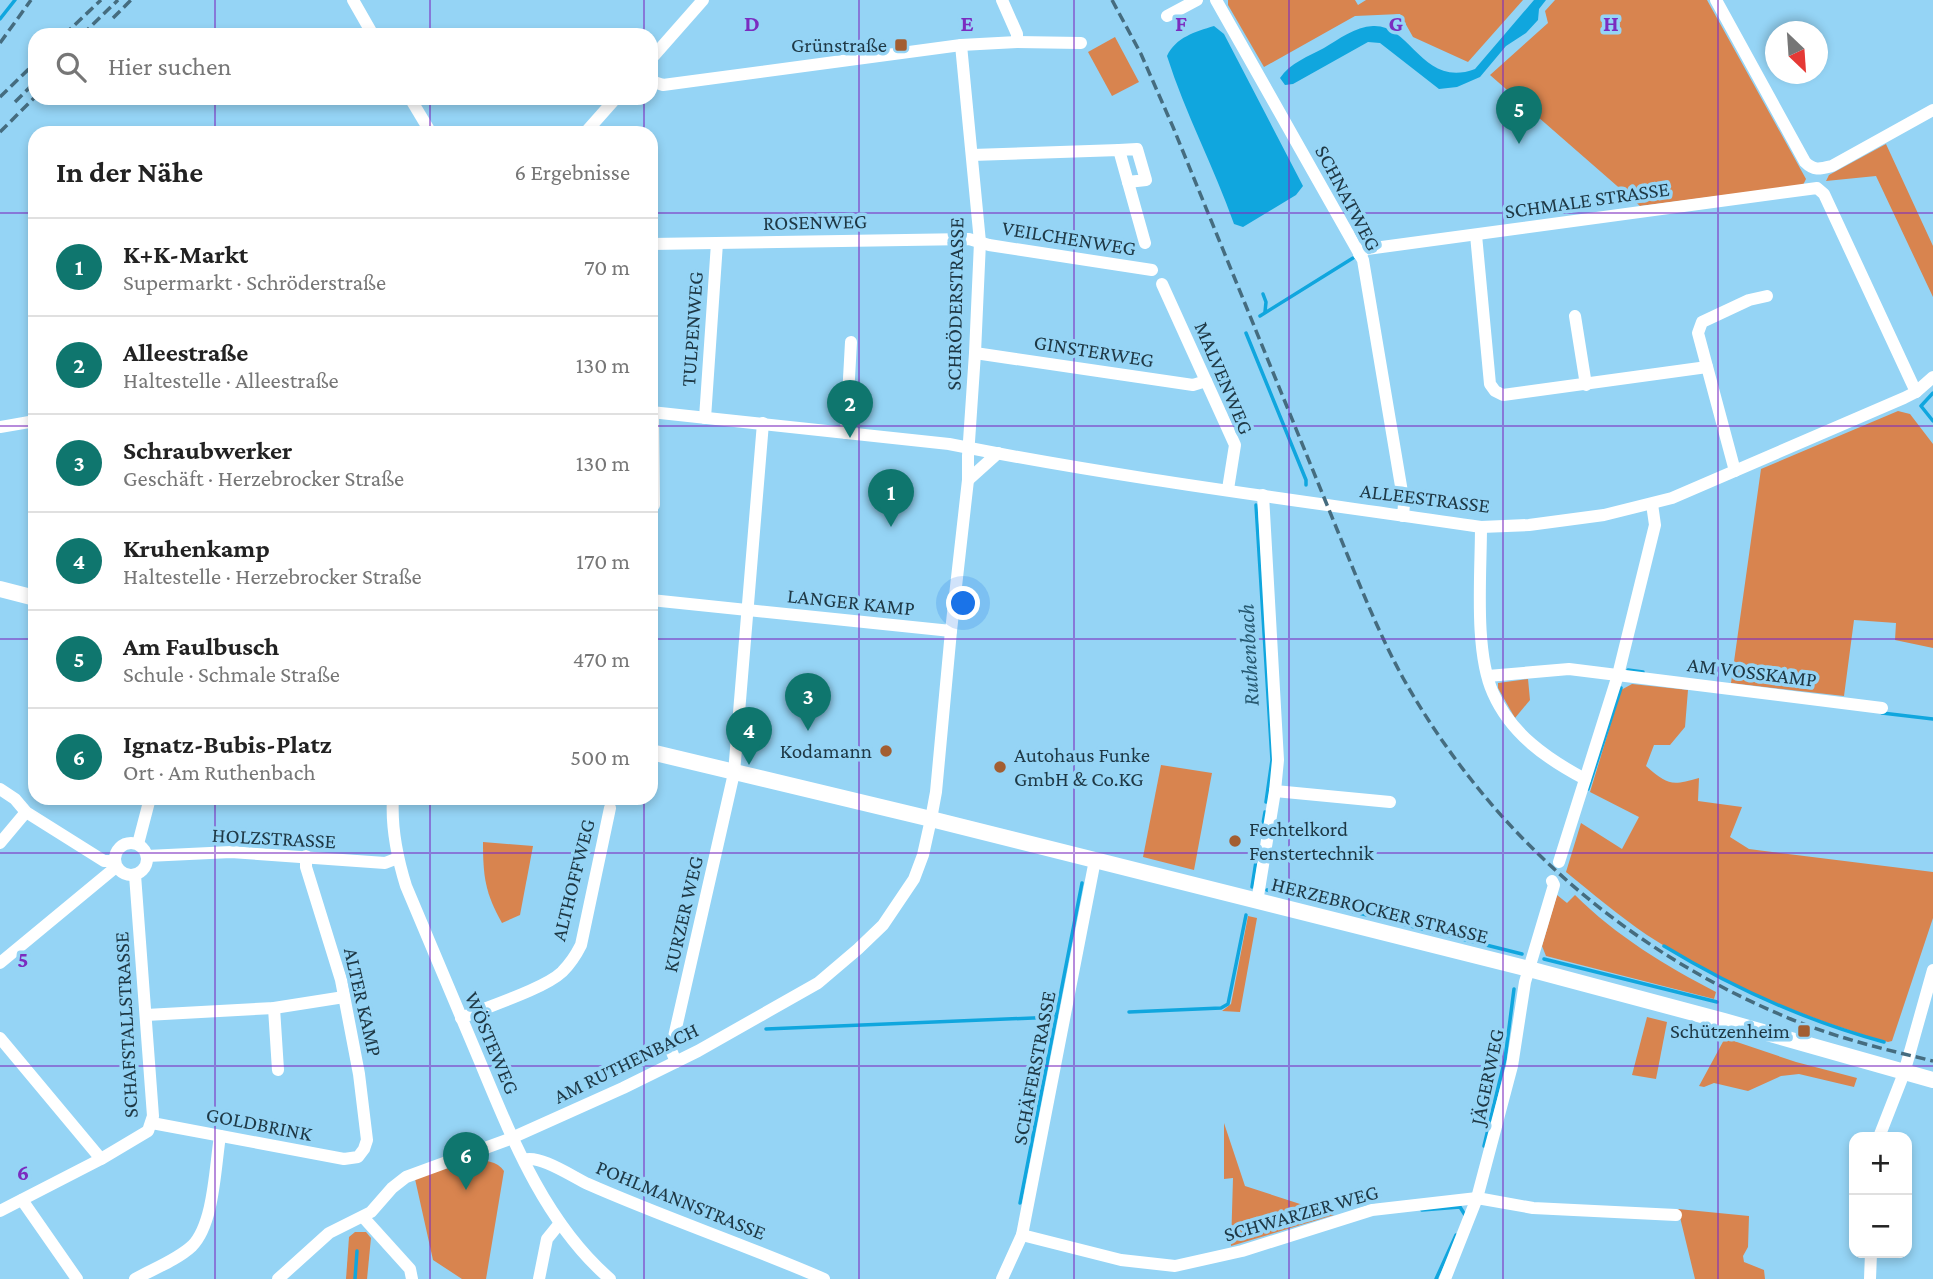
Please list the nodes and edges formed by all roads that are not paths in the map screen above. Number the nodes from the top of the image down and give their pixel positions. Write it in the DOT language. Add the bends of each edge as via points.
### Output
graph roads {
  1 [pos="353,0"];
  2 [pos="703,0"];
  3 [pos="1002,0"];
  4 [pos="1216,0"];
  5 [pos="1716,0"];
  6 [pos="1191,2"];
  7 [pos="1167,16"];
  8 [pos="369,28"];
  9 [pos="1017,42"];
  10 [pos="1082,43"];
  11 [pos="961,45"];
  12 [pos="658,51"];
  13 [pos="658,83"];
  14 [pos="414,105"];
  15 [pos="610,105"];
  16 [pos="1933,110"];
  17 [pos="427,126"];
  18 [pos="591,126"];
  19 [pos="972,155"];
  20 [pos="1476,235"];
  21 [pos="980,242"];
  22 [pos="718,243"];
  23 [pos="1145,243"];
  24 [pos="658,244"];
  25 [pos="1359,254"];
  26 [pos="1152,270"];
  27 [pos="1162,284"];
  28 [pos="1767,296"];
  29 [pos="1575,316"];
  30 [pos="851,342"];
  31 [pos="975,353"];
  32 [pos="1707,367"];
  33 [pos="1933,377"];
  34 [pos="1206,381"];
  35 [pos="1586,385"];
  36 [pos="1916,392"];
  37 [pos="658,413"];
  38 [pos="705,418"];
  39 [pos="28,422"];
  40 [pos="762,423"];
  41 [pos="0,427"];
  42 [pos="846,433"];
  43 [pos="968,447"];
  44 [pos="998,453"];
  45 [pos="1735,471"];
  46 [pos="968,480"];
  47 [pos="1228,489"];
  48 [pos="1263,495"];
  49 [pos="1652,504"];
  50 [pos="1403,516"];
  51 [pos="1481,527"];
  52 [pos="0,589"];
  53 [pos="28,596"];
  54 [pos="658,601"];
  55 [pos="747,611"];
  56 [pos="951,631"];
  57 [pos="1618,675"];
  58 [pos="1488,676"];
  59 [pos="1882,708"];
  60 [pos="658,754"];
  61 [pos="734,773"];
  62 [pos="1585,779"];
  63 [pos="0,789"];
  64 [pos="1275,791"];
  65 [pos="1390,802"];
  66 [pos="148,805"];
  67 [pos="393,805"];
  68 [pos="610,808"];
  69 [pos="26,812"];
  70 [pos="931,818"];
  71 [pos="0,843"];
  72 [pos="138,844"];
  73 [pos="147,856"];
  74 [pos="306,856"];
  75 [pos="398,858"];
  76 [pos="1095,860"];
  77 [pos="1559,862"];
  78 [pos="116,864"];
  79 [pos="135,875"];
  80 [pos="1552,881"];
  81 [pos="1257,902"];
  82 [pos="0,963"];
  83 [pos="1529,969"];
  84 [pos="1933,970"];
  85 [pos="344,997"];
  86 [pos="274,1008"];
  87 [pos="146,1015"];
  88 [pos="461,1018"];
  89 [pos="0,1038"];
  90 [pos="676,1062"];
  91 [pos="278,1070"];
  92 [pos="1904,1073"];
  93 [pos="1933,1080"];
  94 [pos="152,1124"];
  95 [pos="1881,1132"];
  96 [pos="220,1136"];
  97 [pos="512,1138"];
  98 [pos="358,1157"];
  99 [pos="100,1159"];
  100 [pos="524,1160"];
  101 [pos="1478,1198"];
  102 [pos="22,1200"];
  103 [pos="0,1211"];
  104 [pos="1676,1215"];
  105 [pos="363,1217"];
  106 [pos="560,1223"];
  107 [pos="1022,1235"];
  108 [pos="1871,1258"];
  109 [pos="77,1279"];
  110 [pos="135,1279"];
  111 [pos="278,1279"];
  112 [pos="412,1279"];
  113 [pos="539,1279"];
  114 [pos="610,1279"];
  115 [pos="824,1279"];
  116 [pos="1002,1279"];
  117 [pos="1445,1279"];
  118 [pos="1870,1279"];
  1 -- 8 [label="street"];
  2 -- 12 [label="street"];
  3 -- 9 [label="street"];
  4 -- 25 [label="street, SCHNATWEG"];
  5 -- 16 [label="street" via="1805,162 1817,169 1832,166"];
  6 -- 7 [label="street"];
  9 -- 10 [label="street"];
  9 -- 11 [label="street"];
  11 -- 13 [label="street"];
  11 -- 19 [label="street, SCHRÖDERSTRASSE"];
  14 -- 17 [label="street"];
  15 -- 18 [label="street"];
  19 -- 21 [label="street, SCHRÖDERSTRASSE"];
  19 -- 23 [label="street" via="1119,150"];
  20 -- 25 [label="street, SCHMALE STRASSE" via="1367,249"];
  20 -- 35 [label="street" via="1490,384 1495,391 1503,395"];
  20 -- 36 [label="street, SCHMALE STRASSE" via="1820,189"];
  21 -- 22 [label="street, ROSENWEG"];
  21 -- 26 [label="street, VEILCHENWEG"];
  21 -- 31 [label="street, SCHRÖDERSTRASSE"];
  22 -- 24 [label="street, ROSENWEG"];
  22 -- 38 [label="street, TULPENWEG"];
  25 -- 50 [label="street, SCHNATWEG"];
  27 -- 34 [label="street, MALVENWEG"];
  28 -- 32 [label="street" via="1702,322 1698,333"];
  29 -- 35 [label="street"];
  30 -- 42 [label="street"];
  31 -- 34 [label="street, GINSTERWEG" via="1193,386"];
  31 -- 43 [label="street, SCHRÖDERSTRASSE"];
  32 -- 35 [label="street"];
  32 -- 45 [label="street"];
  33 -- 36 [label="street, ALLEESTRASSE"];
  34 -- 47 [label="street, MALVENWEG" via="1235,445"];
  36 -- 45 [label="street, ALLEESTRASSE"];
  37 -- 38 [label="street, ALLEESTRASSE"];
  38 -- 40 [label="street, ALLEESTRASSE"];
  39 -- 41 [label="street"];
  40 -- 42 [label="street, ALLEESTRASSE"];
  40 -- 55 [label="street, KURZER WEG"];
  42 -- 43 [label="street, ALLEESTRASSE"];
  43 -- 44 [label="street, ALLEESTRASSE"];
  43 -- 46 [label="street, SCHRÖDERSTRASSE"];
  44 -- 46 [label="street"];
  44 -- 47 [label="street, ALLEESTRASSE"];
  45 -- 49 [label="street, ALLEESTRASSE"];
  46 -- 56 [label="street, SCHRÖDERSTRASSE"];
  47 -- 48 [label="street, ALLEESTRASSE"];
  48 -- 50 [label="street, ALLEESTRASSE"];
  48 -- 64 [label="street" via="1278,760"];
  49 -- 51 [label="street, ALLEESTRASSE" via="1572,520"];
  49 -- 57 [label="street" via="1655,525"];
  50 -- 51 [label="street, ALLEESTRASSE"];
  51 -- 58 [label="street" via="1481,618"];
  52 -- 53 [label="main road"];
  54 -- 55 [label="street, LANGER KAMP"];
  55 -- 56 [label="street, LANGER KAMP"];
  55 -- 61 [label="street, KURZER WEG"];
  56 -- 70 [label="street, SCHRÖDERSTRASSE"];
  57 -- 58 [label="street, AM VOSSKAMP" via="1569,669"];
  57 -- 59 [label="street, AM VOSSKAMP"];
  57 -- 62 [label="street"];
  58 -- 62 [label="street" via="1493,693 1528,743"];
  60 -- 61 [label="main road, HERZEBROCKER STRASSE"];
  61 -- 70 [label="main road, HERZEBROCKER STRASSE"];
  61 -- 90 [label="street, KURZER WEG" via="671,1050"];
  62 -- 77 [label="street"];
  63 -- 69 [label="street"];
  64 -- 65 [label="street"];
  64 -- 81 [label="street"];
  66 -- 72 [label="street"];
  67 -- 75 [label="street, WÖSTEWEG"];
  68 -- 88 [label="street, ALTHOFFWEG" via="581,945 572,961 546,982"];
  69 -- 71 [label="street"];
  69 -- 78 [label="street" via="104,862"];
  70 -- 76 [label="main road, HERZEBROCKER STRASSE"];
  70 -- 90 [label="street, AM RUTHENBACH" via="914,879 883,925 859,949 789,1002"];
  72 -- 73 [label="street"];
  72 -- 78 [label="street" via="121,846"];
  73 -- 74 [label="street, HOLZSTRASSE" via="231,852"];
  73 -- 79 [label="street" via="147,864"];
  74 -- 75 [label="street, HOLZSTRASSE" via="385,863"];
  74 -- 85 [label="street, ALTER KAMP"];
  75 -- 88 [label="street, WÖSTEWEG"];
  76 -- 81 [label="main road, HERZEBROCKER STRASSE"];
  76 -- 107 [label="street, SCHÄFERSTRASSE"];
  78 -- 79 [label="street" via="125,874"];
  78 -- 82 [label="street"];
  79 -- 87 [label="street, SCHAFSTALLSTRASSE"];
  80 -- 83 [label="street, JÄGERWEG"];
  81 -- 83 [label="main road, HERZEBROCKER STRASSE"];
  83 -- 92 [label="main road, HERZEBROCKER STRASSE"];
  83 -- 101 [label="street, JÄGERWEG" via="1512,1066"];
  84 -- 92 [label="street"];
  85 -- 86 [label="street"];
  85 -- 98 [label="street, ALTER KAMP" via="367,1140"];
  86 -- 87 [label="street"];
  86 -- 91 [label="street"];
  87 -- 94 [label="street, SCHAFSTALLSTRASSE"];
  88 -- 97 [label="street, WÖSTEWEG"];
  89 -- 99 [label="street"];
  90 -- 97 [label="street, AM RUTHENBACH"];
  92 -- 93 [label="main road, HERZEBROCKER STRASSE"];
  92 -- 95 [label="street"];
  94 -- 96 [label="street, GOLDBRINK"];
  94 -- 99 [label="street, SCHAFSTALLSTRASSE" via="148,1131"];
  96 -- 98 [label="street, GOLDBRINK" via="344,1159"];
  96 -- 110 [label="street" via="201,1236 190,1248"];
  97 -- 100 [label="street, WÖSTEWEG"];
  97 -- 105 [label="street, AM RUTHENBACH" via="406,1177"];
  99 -- 102 [label="street, SCHAFSTALLSTRASSE"];
  100 -- 106 [label="street, WÖSTEWEG"];
  100 -- 115 [label="street, POHLMANNSTRASSE" via="540,1160"];
  101 -- 104 [label="street, SCHWARZER WEG" via="1533,1208"];
  101 -- 107 [label="street, SCHWARZER WEG" via="1372,1210 1242,1251 1175,1266 1121,1260"];
  101 -- 117 [label="street, JÄGERWEG"];
  102 -- 103 [label="street, SCHAFSTALLSTRASSE"];
  102 -- 109 [label="street"];
  105 -- 111 [label="street, AM RUTHENBACH" via="329,1234"];
  105 -- 112 [label="street" via="410,1269"];
  106 -- 113 [label="street" via="547,1239"];
  106 -- 114 [label="street, WÖSTEWEG"];
  107 -- 116 [label="street, SCHÄFERSTRASSE"];
  108 -- 118 [label="street"];
}
